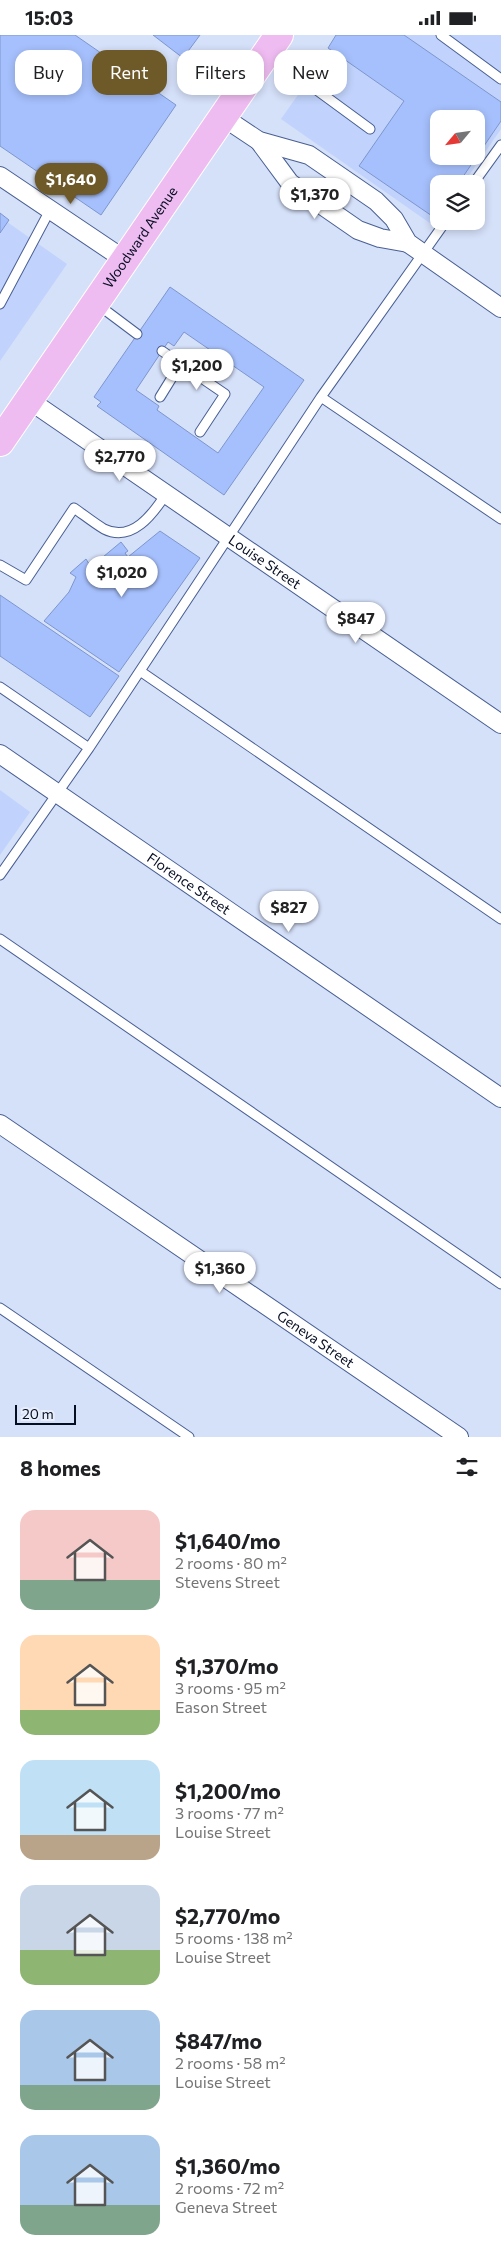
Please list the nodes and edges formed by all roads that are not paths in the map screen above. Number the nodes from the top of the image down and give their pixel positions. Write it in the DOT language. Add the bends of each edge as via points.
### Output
graph roads {
  1 [pos="441,35"];
  2 [pos="273,44"];
  3 [pos="501,79"];
  4 [pos="223,117"];
  5 [pos="370,129"];
  6 [pos="259,141"];
  7 [pos="501,145"];
  8 [pos="479,175"];
  9 [pos="0,176"];
  10 [pos="50,209"];
  11 [pos="439,230"];
  12 [pos="408,243"];
  13 [pos="422,254"];
  14 [pos="125,260"];
  15 [pos="95,303"];
  16 [pos="0,304"];
  17 [pos="501,308"];
  18 [pos="138,335"];
  19 [pos="162,351"];
  20 [pos="181,363"];
  21 [pos="160,397"];
  22 [pos="321,397"];
  23 [pos="28,400"];
  24 [pos="200,432"];
  25 [pos="0,441"];
  26 [pos="166,493"];
  27 [pos="501,519"];
  28 [pos="230,537"];
  29 [pos="0,565"];
  30 [pos="140,671"];
  31 [pos="0,687"];
  32 [pos="501,724"];
  33 [pos="89,748"];
  34 [pos="0,754"];
  35 [pos="58,794"];
  36 [pos="0,875"];
  37 [pos="501,919"];
  38 [pos="0,939"];
  39 [pos="501,1099"];
  40 [pos="0,1124"];
  41 [pos="501,1284"];
  42 [pos="0,1308"];
  43 [pos="189,1437"];
  44 [pos="459,1437"];
  1 -- 3 [label="lane"];
  2 -- 4 [label="main road, Woodward Avenue"];
  2 -- 5 [label="lane"];
  4 -- 6 [label="street"];
  4 -- 14 [label="main road, Woodward Avenue"];
  6 -- 12 [label="street" via="309,155 376,201 394,219"];
  6 -- 12 [label="street" via="290,183 358,230"];
  7 -- 8 [label="lane"];
  9 -- 10 [label="street"];
  10 -- 14 [label="street"];
  10 -- 16 [label="lane"];
  11 -- 13 [label="lane"];
  12 -- 13 [label="street"];
  13 -- 17 [label="street"];
  13 -- 22 [label="lane"];
  14 -- 15 [label="main road, Woodward Avenue"];
  15 -- 18 [label="lane"];
  15 -- 23 [label="main road, Woodward Avenue"];
  19 -- 20 [label="lane"];
  20 -- 21 [label="lane"];
  20 -- 24 [label="lane" via="224,394"];
  22 -- 27 [label="lane"];
  22 -- 28 [label="lane"];
  23 -- 25 [label="main road, Woodward Avenue"];
  23 -- 26 [label="street, Louise Street"];
  26 -- 28 [label="street, Louise Street"];
  26 -- 29 [label="lane" via="144,523 127,533 105,530 74,508 26,580"];
  28 -- 30 [label="lane"];
  28 -- 32 [label="street, Louise Street"];
  30 -- 33 [label="lane"];
  30 -- 37 [label="lane"];
  31 -- 33 [label="lane"];
  33 -- 35 [label="lane"];
  34 -- 35 [label="street, Florence Street"];
  35 -- 36 [label="lane"];
  35 -- 39 [label="street, Florence Street"];
  38 -- 41 [label="lane"];
  40 -- 44 [label="street, Geneva Street"];
  42 -- 43 [label="lane"];
}
